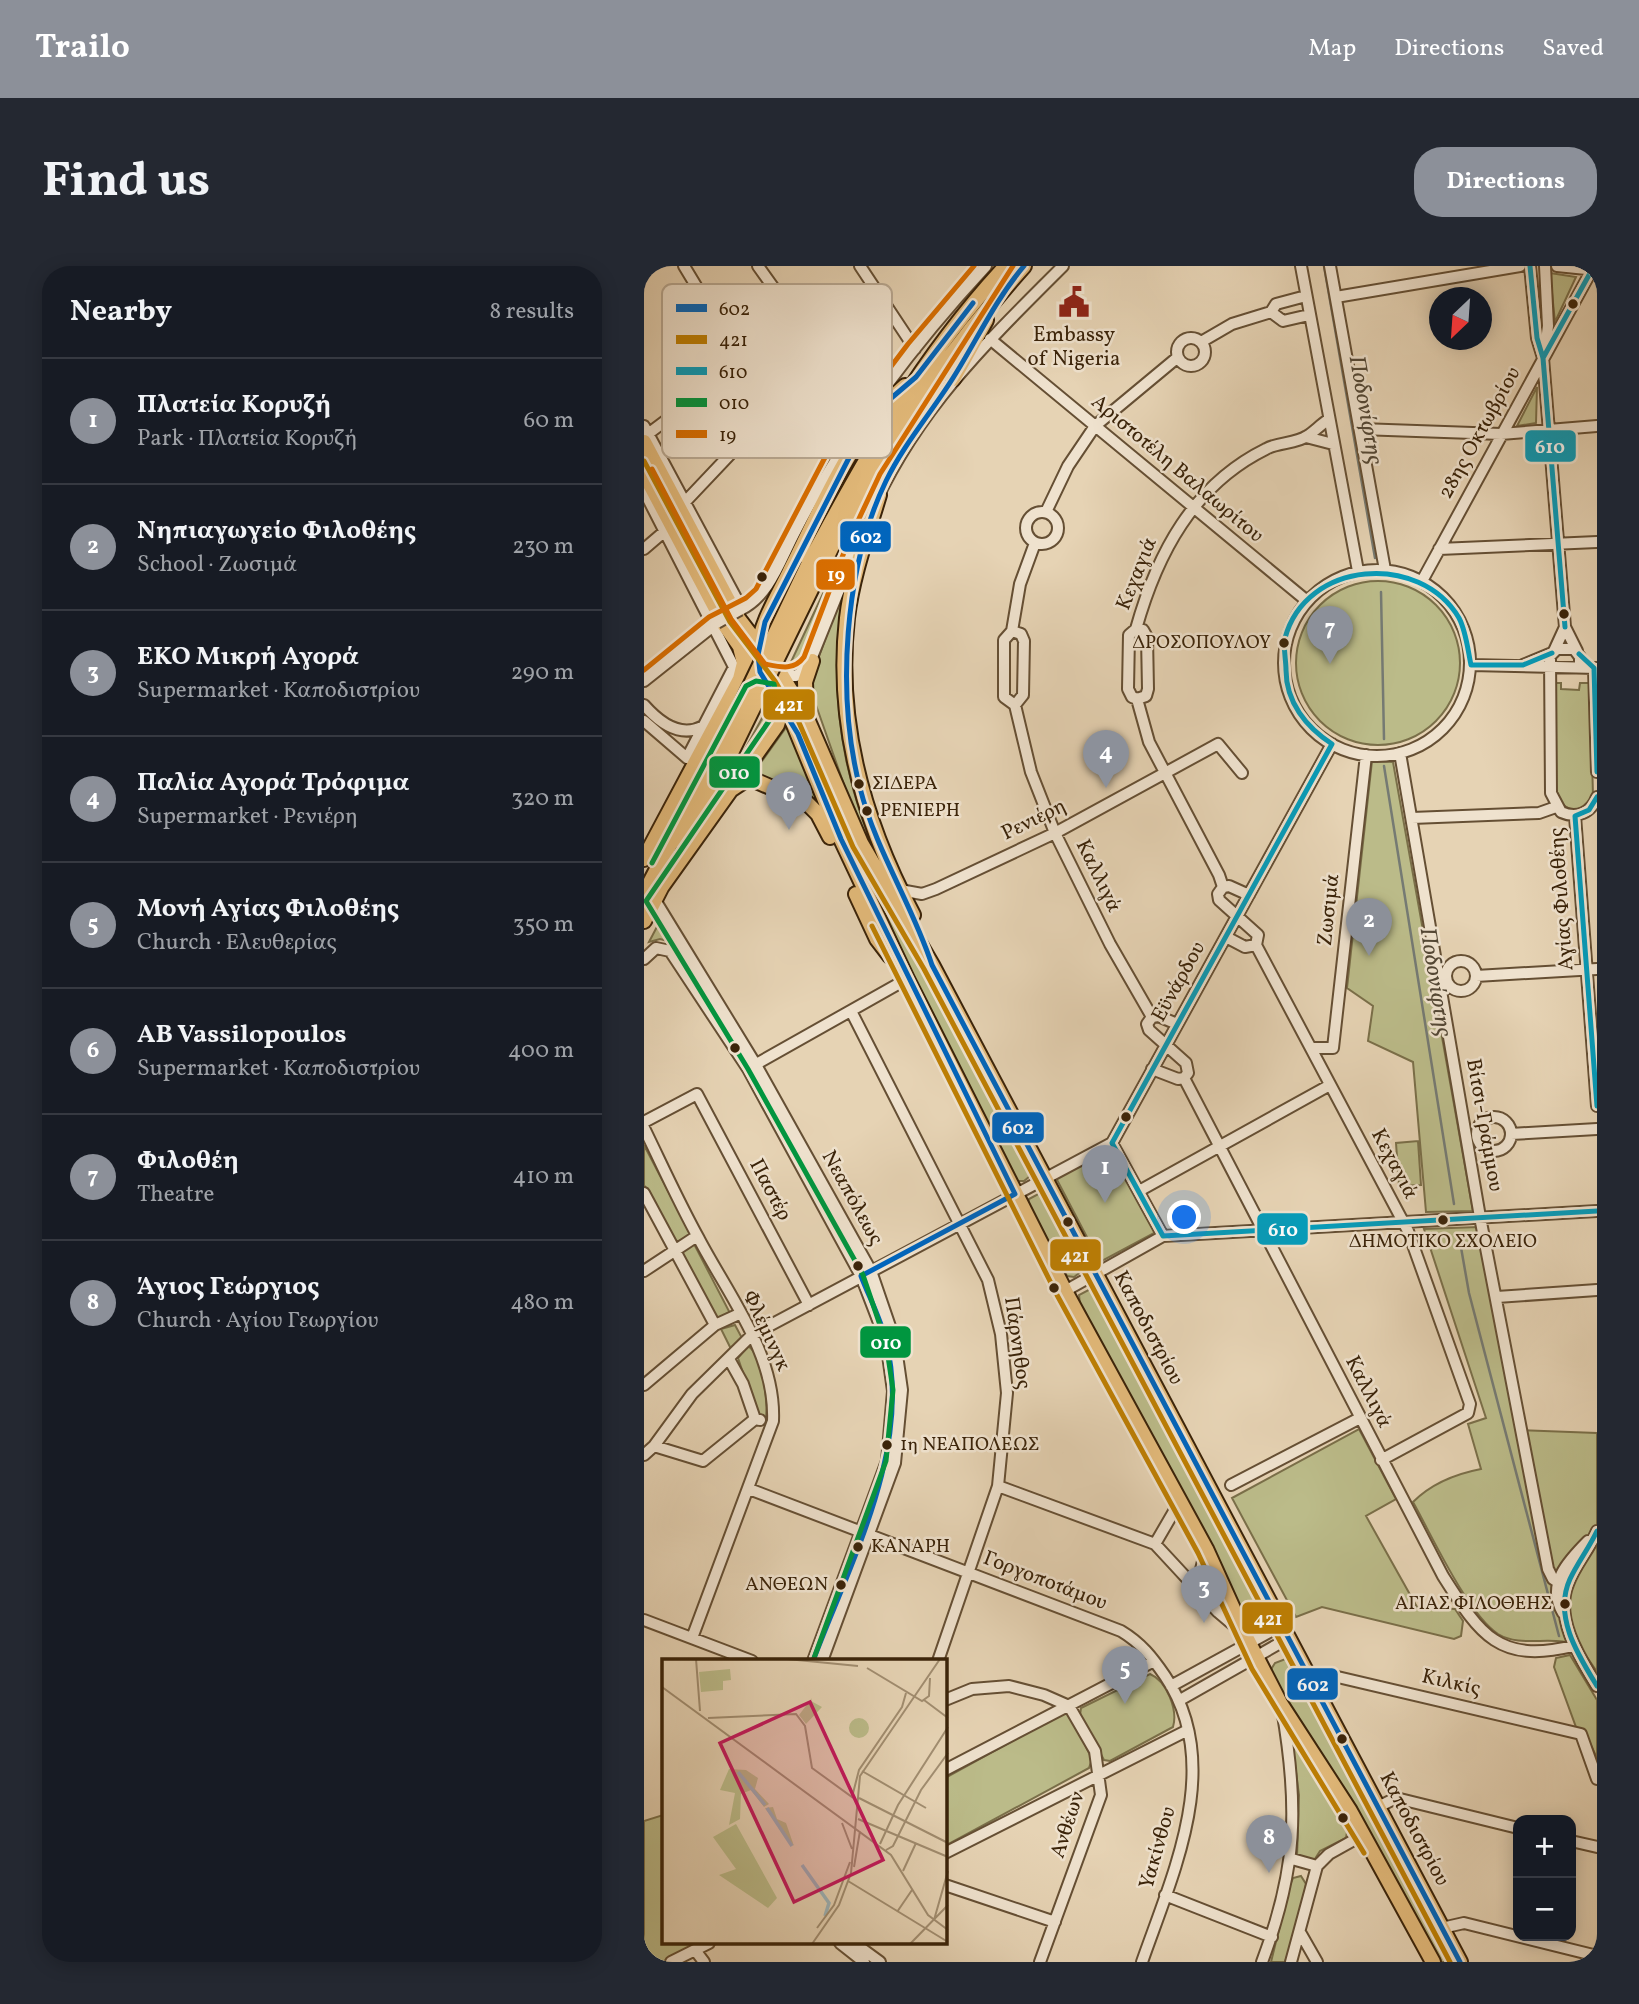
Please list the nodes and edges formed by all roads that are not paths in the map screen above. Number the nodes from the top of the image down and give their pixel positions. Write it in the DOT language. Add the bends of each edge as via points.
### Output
graph roads {
  1 [pos="684,266"];
  2 [pos="758,266"];
  3 [pos="860,266"];
  4 [pos="986,266"];
  5 [pos="1006,266"];
  6 [pos="1024,266"];
  7 [pos="1063,266"];
  8 [pos="1301,266"];
  9 [pos="1330,266"];
  10 [pos="1520,266"];
  11 [pos="1530,266"];
  12 [pos="1545,266"];
  13 [pos="1557,266"];
  14 [pos="1594,269"];
  15 [pos="695,284"];
  16 [pos="771,284"];
  17 [pos="872,284"];
  18 [pos="1002,292"];
  19 [pos="1306,296"];
  20 [pos="1336,297"];
  21 [pos="1271,313"];
  22 [pos="892,314"];
  23 [pos="1309,315"];
  24 [pos="990,339"];
  25 [pos="1201,342"];
  26 [pos="915,349"];
  27 [pos="1178,357"];
  28 [pos="1543,358"];
  29 [pos="916,377"];
  30 [pos="892,378"];
  31 [pos="953,379"];
  32 [pos="892,397"];
  33 [pos="892,415"];
  34 [pos="1328,420"];
  35 [pos="662,421"];
  36 [pos="1095,426"];
  37 [pos="1597,426"];
  38 [pos="1360,429"];
  39 [pos="1549,431"];
  40 [pos="645,434"];
  41 [pos="1501,434"];
  42 [pos="1306,437"];
  43 [pos="892,438"];
  44 [pos="1333,444"];
  45 [pos="727,458"];
  46 [pos="835,458"];
  47 [pos="849,458"];
  48 [pos="866,458"];
  49 [pos="880,458"];
  50 [pos="644,473"];
  51 [pos="644,491"];
  52 [pos="879,495"];
  53 [pos="685,502"];
  54 [pos="1192,506"];
  55 [pos="1046,512"];
  56 [pos="665,531"];
  57 [pos="1597,542"];
  58 [pos="1035,543"];
  59 [pos="1559,545"];
  60 [pos="1439,549"];
  61 [pos="644,550"];
  62 [pos="814,568"];
  63 [pos="1385,570"];
  64 [pos="1359,571"];
  65 [pos="1422,581"];
  66 [pos="1307,601"];
  67 [pos="740,612"];
  68 [pos="769,615"];
  69 [pos="715,624"];
  70 [pos="1565,627"];
  71 [pos="1136,629"];
  72 [pos="1012,631"];
  73 [pos="758,646"];
  74 [pos="740,647"];
  75 [pos="1553,652"];
  76 [pos="1578,652"];
  77 [pos="812,661"];
  78 [pos="1471,665"];
  79 [pos="1522,665"];
  80 [pos="1580,668"];
  81 [pos="1596,668"];
  82 [pos="1549,669"];
  83 [pos="760,672"];
  84 [pos="737,673"];
  85 [pos="782,676"];
  86 [pos="644,681"];
  87 [pos="1137,699"];
  88 [pos="644,705"];
  89 [pos="1015,705"];
  90 [pos="783,706"];
  91 [pos="644,721"];
  92 [pos="703,726"];
  93 [pos="811,727"];
  94 [pos="1332,744"];
  95 [pos="1400,753"];
  96 [pos="1366,755"];
  97 [pos="687,758"];
  98 [pos="1597,772"];
  99 [pos="1242,773"];
  100 [pos="1165,775"];
  101 [pos="732,789"];
  102 [pos="1596,802"];
  103 [pos="1556,807"];
  104 [pos="1575,816"];
  105 [pos="1412,818"];
  106 [pos="659,828"];
  107 [pos="1055,833"];
  108 [pos="644,859"];
  109 [pos="1223,887"];
  110 [pos="900,890"];
  111 [pos="653,894"];
  112 [pos="1249,895"];
  113 [pos="1237,916"];
  114 [pos="644,921"];
  115 [pos="1226,937"];
  116 [pos="1256,945"];
  117 [pos="644,959"];
  118 [pos="932,965"];
  119 [pos="1592,970"];
  120 [pos="1476,976"];
  121 [pos="1442,978"];
  122 [pos="907,979"];
  123 [pos="851,1011"];
  124 [pos="1152,1017"];
  125 [pos="1177,1024"];
  126 [pos="1165,1045"];
  127 [pos="1312,1048"];
  128 [pos="752,1067"];
  129 [pos="1152,1069"];
  130 [pos="1184,1078"];
  131 [pos="1330,1085"];
  132 [pos="1597,1105"];
  133 [pos="644,1122"];
  134 [pos="644,1128"];
  135 [pos="1597,1129"];
  136 [pos="1511,1134"];
  137 [pos="1472,1139"];
  138 [pos="1112,1143"];
  139 [pos="1220,1146"];
  140 [pos="1045,1178"];
  141 [pos="1139,1191"];
  142 [pos="644,1193"];
  143 [pos="1015,1194"];
  144 [pos="1597,1210"];
  145 [pos="1480,1217"];
  146 [pos="1403,1222"];
  147 [pos="961,1223"];
  148 [pos="1262,1230"];
  149 [pos="697,1236"];
  150 [pos="1163,1236"];
  151 [pos="674,1248"];
  152 [pos="644,1271"];
  153 [pos="866,1274"];
  154 [pos="1097,1275"];
  155 [pos="1597,1290"];
  156 [pos="1065,1291"];
  157 [pos="1497,1297"];
  158 [pos="809,1305"];
  159 [pos="739,1314"];
  160 [pos="715,1325"];
  161 [pos="752,1335"];
  162 [pos="729,1359"];
  163 [pos="644,1385"];
  164 [pos="1360,1418"];
  165 [pos="755,1419"];
  166 [pos="773,1421"];
  167 [pos="654,1446"];
  168 [pos="644,1455"];
  169 [pos="1381,1460"];
  170 [pos="1231,1485"];
  171 [pos="998,1486"];
  172 [pos="749,1489"];
  173 [pos="1180,1501"];
  174 [pos="866,1532"];
  175 [pos="1596,1533"];
  176 [pos="1155,1544"];
  177 [pos="1206,1549"];
  178 [pos="967,1571"];
  179 [pos="1561,1585"];
  180 [pos="1197,1586"];
  181 [pos="644,1620"];
  182 [pos="1282,1625"];
  183 [pos="692,1638"];
  184 [pos="1289,1638"];
  185 [pos="1250,1645"];
  186 [pos="1573,1646"];
  187 [pos="747,1659"];
  188 [pos="814,1659"];
  189 [pos="823,1659"];
  190 [pos="939,1659"];
  191 [pos="1154,1661"];
  192 [pos="1314,1685"];
  193 [pos="1171,1686"];
  194 [pos="1597,1686"];
  195 [pos="947,1699"];
  196 [pos="1180,1700"];
  197 [pos="1280,1703"];
  198 [pos="1069,1706"];
  199 [pos="1188,1730"];
  200 [pos="947,1769"];
  201 [pos="1100,1777"];
  202 [pos="1597,1779"];
  203 [pos="1378,1807"];
  204 [pos="1513,1827"];
  205 [pos="1363,1835"];
  206 [pos="1576,1842"];
  207 [pos="1597,1847"];
  208 [pos="947,1852"];
  209 [pos="1292,1859"];
  210 [pos="1317,1866"];
  211 [pos="947,1886"];
  212 [pos="1165,1895"];
  213 [pos="1055,1922"];
  214 [pos="1442,1928"];
  215 [pos="1301,1934"];
  216 [pos="1272,1937"];
  217 [pos="707,1944"];
  218 [pos="841,1944"];
  219 [pos="856,1944"];
  220 [pos="695,1950"];
  221 [pos="1597,1956"];
  222 [pos="671,1962"];
  223 [pos="704,1962"];
  224 [pos="864,1962"];
  225 [pos="880,1962"];
  226 [pos="1040,1962"];
  227 [pos="1142,1962"];
  228 [pos="1262,1962"];
  229 [pos="1291,1962"];
  230 [pos="1317,1962"];
  231 [pos="1433,1962"];
  232 [pos="1460,1962"];
  1 -- 15 [label="street"];
  2 -- 16 [label="street"];
  3 -- 17 [label="street"];
  4 -- 26 [label="street"];
  5 -- 29 [label="main road"];
  6 -- 18 [label="main road"];
  7 -- 24 [label="street"];
  8 -- 19 [label="street"];
  9 -- 20 [label="street"];
  10 -- 20 [label="street"];
  11 -- 28 [label="street" via="1536,338"];
  12 -- 28 [label="street" via="1548,326"];
  13 -- 14 [label="street"];
  14 -- 28 [label="street, 28ης Οκτωβρίου"];
  18 -- 31 [label="main road"];
  18 -- 43 [label="main road" via="942,363"];
  19 -- 21 [label="street, Καλλιγά" via="1276,304"];
  19 -- 23 [label="street"];
  20 -- 38 [label="street"];
  21 -- 23 [label="street, Καλλιγά" via="1283,321"];
  21 -- 25 [label="street, Καλλιγά" via="1232,324"];
  22 -- 26 [label="street"];
  23 -- 34 [label="street"];
  24 -- 31 [label="street"];
  24 -- 36 [label="street, Αριστοτέλη Βαλαωρίτου"];
  25 -- 27 [label="street, Καλλιγά" via="1192,337 1182,340"];
  25 -- 27 [label="street" via="1205,355 1198,364 1186,365"];
  26 -- 30 [label="street"];
  27 -- 36 [label="street, Καλλιγά"];
  28 -- 39 [label="street"];
  28 -- 41 [label="street, 28ης Οκτωβρίου"];
  29 -- 32 [label="main road"];
  29 -- 33 [label="main road"];
  31 -- 52 [label="street"];
  34 -- 42 [label="street, Κεχαγιά"];
  34 -- 44 [label="street"];
  35 -- 40 [label="street"];
  36 -- 54 [label="street, Αριστοτέλη Βαλαωρίτου"];
  36 -- 55 [label="street, Καλλιγά" via="1068,466"];
  37 -- 39 [label="street"];
  38 -- 41 [label="street"];
  38 -- 63 [label="street"];
  39 -- 41 [label="street"];
  39 -- 59 [label="street"];
  40 -- 53 [label="street"];
  40 -- 67 [label="main road, Καποδιστρίου"];
  41 -- 60 [label="street, 28ης Οκτωβρίου"];
  42 -- 44 [label="street, Κεχαγιά"];
  42 -- 54 [label="street, Κεχαγιά" via="1268,447 1229,471"];
  44 -- 64 [label="street"];
  45 -- 53 [label="street"];
  46 -- 67 [label="street" via="763,594"];
  47 -- 68 [label="main road"];
  48 -- 62 [label="main road"];
  49 -- 62 [label="main road"];
  50 -- 74 [label="main road"];
  51 -- 56 [label="street"];
  52 -- 77 [label="street"];
  52 -- 110 [label="main road" via="856,572 844,662 859,787 873,833"];
  53 -- 67 [label="street"];
  54 -- 66 [label="street, Αριστοτέλη Βαλαωρίτου"];
  54 -- 71 [label="street, Κεχαγιά" via="1163,552"];
  55 -- 58 [label="street, Καλλιγά" via="1034,513 1027,520 1026,534"];
  55 -- 58 [label="street" via="1058,523 1056,536 1046,544"];
  56 -- 61 [label="street"];
  56 -- 69 [label="street"];
  57 -- 59 [label="street"];
  58 -- 72 [label="street, Καλλιγά" via="1020,584"];
  59 -- 60 [label="street"];
  59 -- 70 [label="street"];
  60 -- 65 [label="street, 28ης Οκτωβρίου"];
  62 -- 111 [label="main road, bridge"];
  63 -- 64 [label="street"];
  63 -- 65 [label="street"];
  64 -- 66 [label="street" via="1331,582"];
  65 -- 78 [label="street" via="1444,597 1459,617"];
  66 -- 94 [label="street" via="1288,635 1284,676 1300,715"];
  67 -- 68 [label="main road" via="754,623"];
  67 -- 69 [label="street, bridge"];
  67 -- 73 [label="main road, Καποδιστρίου"];
  68 -- 73 [label="main road"];
  69 -- 84 [label="street"];
  69 -- 86 [label="street"];
  70 -- 75 [label="street"];
  70 -- 76 [label="street"];
  71 -- 87 [label="street, Κεχαγιά" via="1128,637 1128,689"];
  71 -- 87 [label="street, Κεχαγιά" via="1145,632 1147,647 1147,693"];
  72 -- 89 [label="street, Καλλιγά" via="1004,640 1004,697"];
  72 -- 89 [label="street, Καλλιγά" via="1024,640 1023,695"];
  73 -- 83 [label="main road"];
  73 -- 85 [label="main road, Καποδιστρίου"];
  74 -- 83 [label="main road"];
  74 -- 84 [label="main road" via="744,663"];
  75 -- 76 [label="street"];
  75 -- 79 [label="street"];
  75 -- 82 [label="street, Αγίας Φιλοθέης"];
  76 -- 80 [label="street"];
  76 -- 81 [label="street"];
  77 -- 85 [label="street" via="803,673"];
  77 -- 93 [label="main road" via="804,694"];
  78 -- 79 [label="street"];
  78 -- 95 [label="street" via="1464,698 1452,718 1426,743"];
  79 -- 82 [label="street"];
  80 -- 81 [label="street"];
  80 -- 82 [label="street"];
  81 -- 98 [label="street"];
  82 -- 103 [label="street, Αγίας Φιλοθέης" via="1551,793"];
  83 -- 84 [label="main road"];
  83 -- 85 [label="main road"];
  83 -- 90 [label="main road"];
  84 -- 92 [label="street"];
  84 -- 106 [label="main road"];
  85 -- 90 [label="main road"];
  85 -- 93 [label="main road, Καποδιστρίου"];
  87 -- 100 [label="street, Κεχαγιά" via="1149,742"];
  88 -- 92 [label="street" via="677,730"];
  89 -- 107 [label="street, Καλλιγά" via="1031,772"];
  90 -- 101 [label="main road" via="777,725"];
  90 -- 122 [label="main road"];
  91 -- 97 [label="street"];
  92 -- 97 [label="street"];
  93 -- 118 [label="main road, Καποδιστρίου" via="861,843"];
  94 -- 96 [label="street"];
  94 -- 112 [label="street, Εϋνάρδου"];
  95 -- 96 [label="street"];
  95 -- 105 [label="street, Βίτσι-Γράμμου"];
  96 -- 127 [label="street, Ζωσιμά" via="1333,1048"];
  97 -- 106 [label="main road" via="669,793"];
  99 -- 100 [label="street, Ρενιέρη" via="1218,744"];
  100 -- 107 [label="street, Ρενιέρη"];
  100 -- 109 [label="street, Κεχαγιά"];
  101 -- 111 [label="main road"];
  101 -- 122 [label="main road" via="744,781 760,781 811,806 826,827 877,939"];
  102 -- 104 [label="street, Αγίας Φιλοθέης"];
  103 -- 104 [label="street, Αγίας Φιλοθέης"];
  103 -- 105 [label="street" via="1539,813"];
  104 -- 119 [label="street, Αγίας Φιλοθέης"];
  105 -- 121 [label="street, Βίτσι-Γράμμου"];
  106 -- 108 [label="main road"];
  107 -- 110 [label="street, Ρενιέρη" via="922,894"];
  107 -- 124 [label="street, Καλλιγά"];
  109 -- 112 [label="street"];
  109 -- 113 [label="street, Κεχαγιά" via="1219,900"];
  110 -- 118 [label="main road" via="924,936"];
  111 -- 114 [label="main road"];
  111 -- 128 [label="street, Νεαπόλεως"];
  112 -- 113 [label="street, Εϋνάρδου"];
  113 -- 115 [label="street, Εϋνάρδου"];
  113 -- 116 [label="street, Κεχαγιά" via="1256,932"];
  115 -- 116 [label="street" via="1245,947"];
  115 -- 125 [label="street, Εϋνάρδου"];
  116 -- 127 [label="street, Κεχαγιά"];
  117 -- 128 [label="street, Νεαπόλεως" via="653,950 664,948 676,958"];
  118 -- 140 [label="main road, Καποδιστρίου"];
  119 -- 120 [label="street"];
  119 -- 132 [label="street, Αγίας Φιλοθέης"];
  120 -- 121 [label="street" via="1474,985 1465,990 1455,990"];
  120 -- 121 [label="street" via="1469,964 1460,962"];
  121 -- 137 [label="street, Βίτσι-Γράμμου"];
  122 -- 123 [label="street"];
  122 -- 143 [label="main road"];
  123 -- 128 [label="street"];
  123 -- 147 [label="street, Πάρνηθος"];
  124 -- 125 [label="street"];
  124 -- 126 [label="street, Καλλιγά" via="1149,1030"];
  125 -- 126 [label="street, Εϋνάρδου"];
  126 -- 129 [label="street, Εϋνάρδου"];
  126 -- 130 [label="street, Καλλιγά" via="1188,1066"];
  127 -- 131 [label="street, Κεχαγιά"];
  128 -- 153 [label="street, Νεαπόλεως"];
  129 -- 130 [label="street"];
  129 -- 138 [label="street, Εϋνάρδου"];
  130 -- 139 [label="street, Καλλιγά"];
  131 -- 139 [label="street"];
  131 -- 146 [label="street, Κεχαγιά"];
  133 -- 158 [label="street, Παστέρ" via="697,1094"];
  134 -- 149 [label="street, Φλέμινγκ"];
  135 -- 136 [label="street"];
  136 -- 137 [label="street" via="1504,1148 1493,1151"];
  136 -- 137 [label="street" via="1503,1120 1492,1118"];
  137 -- 145 [label="street, Βίτσι-Γράμμου"];
  138 -- 140 [label="street"];
  138 -- 141 [label="street"];
  139 -- 141 [label="street"];
  139 -- 148 [label="street, Καλλιγά"];
  140 -- 143 [label="street"];
  140 -- 154 [label="main road, Καποδιστρίου"];
  141 -- 150 [label="street"];
  142 -- 151 [label="street, Φλέμινγκ"];
  143 -- 147 [label="street"];
  143 -- 156 [label="main road"];
  144 -- 145 [label="street"];
  145 -- 146 [label="street"];
  145 -- 157 [label="street, Βίτσι-Γράμμου"];
  146 -- 148 [label="street"];
  146 -- 169 [label="street, Κεχαγιά" via="1470,1404 1468,1413"];
  147 -- 153 [label="street"];
  147 -- 171 [label="street, Πάρνηθος" via="988,1280 1001,1334 1007,1393"];
  148 -- 150 [label="street"];
  148 -- 164 [label="street, Καλλιγά"];
  149 -- 151 [label="street"];
  149 -- 159 [label="street, Φλέμινγκ"];
  150 -- 154 [label="street"];
  151 -- 152 [label="street"];
  151 -- 160 [label="street, Φλέμινγκ"];
  153 -- 158 [label="street"];
  153 -- 174 [label="street, Νεαπόλεως" via="895,1341 902,1402 895,1463"];
  154 -- 156 [label="street"];
  154 -- 182 [label="main road, Καποδιστρίου"];
  155 -- 157 [label="street"];
  156 -- 173 [label="main road"];
  157 -- 179 [label="street, Βίτσι-Γράμμου" via="1548,1569"];
  158 -- 161 [label="street"];
  159 -- 160 [label="street"];
  159 -- 161 [label="street, Φλέμινγκ"];
  160 -- 163 [label="street"];
  161 -- 162 [label="street"];
  161 -- 166 [label="street, Φλέμινγκ" via="769,1372"];
  162 -- 165 [label="street"];
  162 -- 167 [label="street" via="692,1394"];
  164 -- 169 [label="street, Καλλιγά"];
  164 -- 170 [label="street"];
  165 -- 166 [label="street"];
  165 -- 167 [label="street" via="703,1461"];
  166 -- 172 [label="street, Φλέμινγκ"];
  167 -- 168 [label="street"];
  169 -- 186 [label="street, Καλλιγά" via="1473,1624 1499,1645 1524,1652"];
  171 -- 176 [label="street"];
  171 -- 178 [label="street, Πάρνηθος"];
  172 -- 174 [label="street, Γοργοποτάμου"];
  172 -- 183 [label="street, Φλέμινγκ"];
  173 -- 176 [label="street"];
  173 -- 177 [label="main road"];
  174 -- 178 [label="street, Γοργοποτάμου"];
  174 -- 188 [label="street, Νεαπόλεως"];
  174 -- 189 [label="street, Νεαπόλεως"];
  175 -- 179 [label="street"];
  176 -- 180 [label="street"];
  177 -- 180 [label="street"];
  177 -- 185 [label="main road"];
  178 -- 190 [label="street, Πάρνηθος"];
  178 -- 191 [label="street, Γοργοποτάμου" via="1121,1631"];
  179 -- 186 [label="street" via="1555,1597 1567,1619"];
  180 -- 185 [label="street"];
  181 -- 183 [label="street"];
  182 -- 184 [label="main road, Καποδιστρίου"];
  182 -- 185 [label="street"];
  183 -- 187 [label="street"];
  184 -- 185 [label="street"];
  184 -- 192 [label="main road, Καποδιστρίου"];
  185 -- 193 [label="street"];
  185 -- 196 [label="street"];
  185 -- 197 [label="main road"];
  186 -- 194 [label="street"];
  191 -- 193 [label="street, Γοργοποτάμου"];
  191 -- 198 [label="street"];
  192 -- 202 [label="street, Κιλκίς" via="1329,1675 1581,1734"];
  192 -- 203 [label="main road, Καποδιστρίου"];
  193 -- 196 [label="street, Γοργοποτάμου"];
  195 -- 198 [label="street" via="972,1689 1009,1686"];
  196 -- 199 [label="street, Υακίνθου"];
  197 -- 205 [label="main road"];
  197 -- 209 [label="street" via="1290,1770"];
  198 -- 200 [label="street"];
  198 -- 201 [label="street, Ανθέων" via="1095,1751"];
  199 -- 201 [label="street"];
  199 -- 212 [label="street, Υακίνθου" via="1190,1810 1183,1847"];
  201 -- 208 [label="street"];
  201 -- 213 [label="street, Ανθέων" via="1096,1812"];
  203 -- 204 [label="street" via="1396,1798"];
  203 -- 214 [label="main road, Καποδιστρίου"];
  205 -- 210 [label="street"];
  205 -- 231 [label="main road"];
  206 -- 207 [label="street"];
  209 -- 210 [label="street"];
  209 -- 216 [label="street"];
  210 -- 215 [label="street"];
  211 -- 213 [label="street"];
  212 -- 216 [label="street"];
  212 -- 227 [label="street, Υακίνθου"];
  213 -- 226 [label="street, Ανθέων"];
  214 -- 221 [label="street" via="1464,1923"];
  214 -- 232 [label="main road, Καποδιστρίου"];
  215 -- 229 [label="street"];
  215 -- 230 [label="street"];
  216 -- 228 [label="street"];
  217 -- 220 [label="street"];
  218 -- 224 [label="street"];
  219 -- 225 [label="street"];
  220 -- 222 [label="street"];
  220 -- 223 [label="street"];
}
